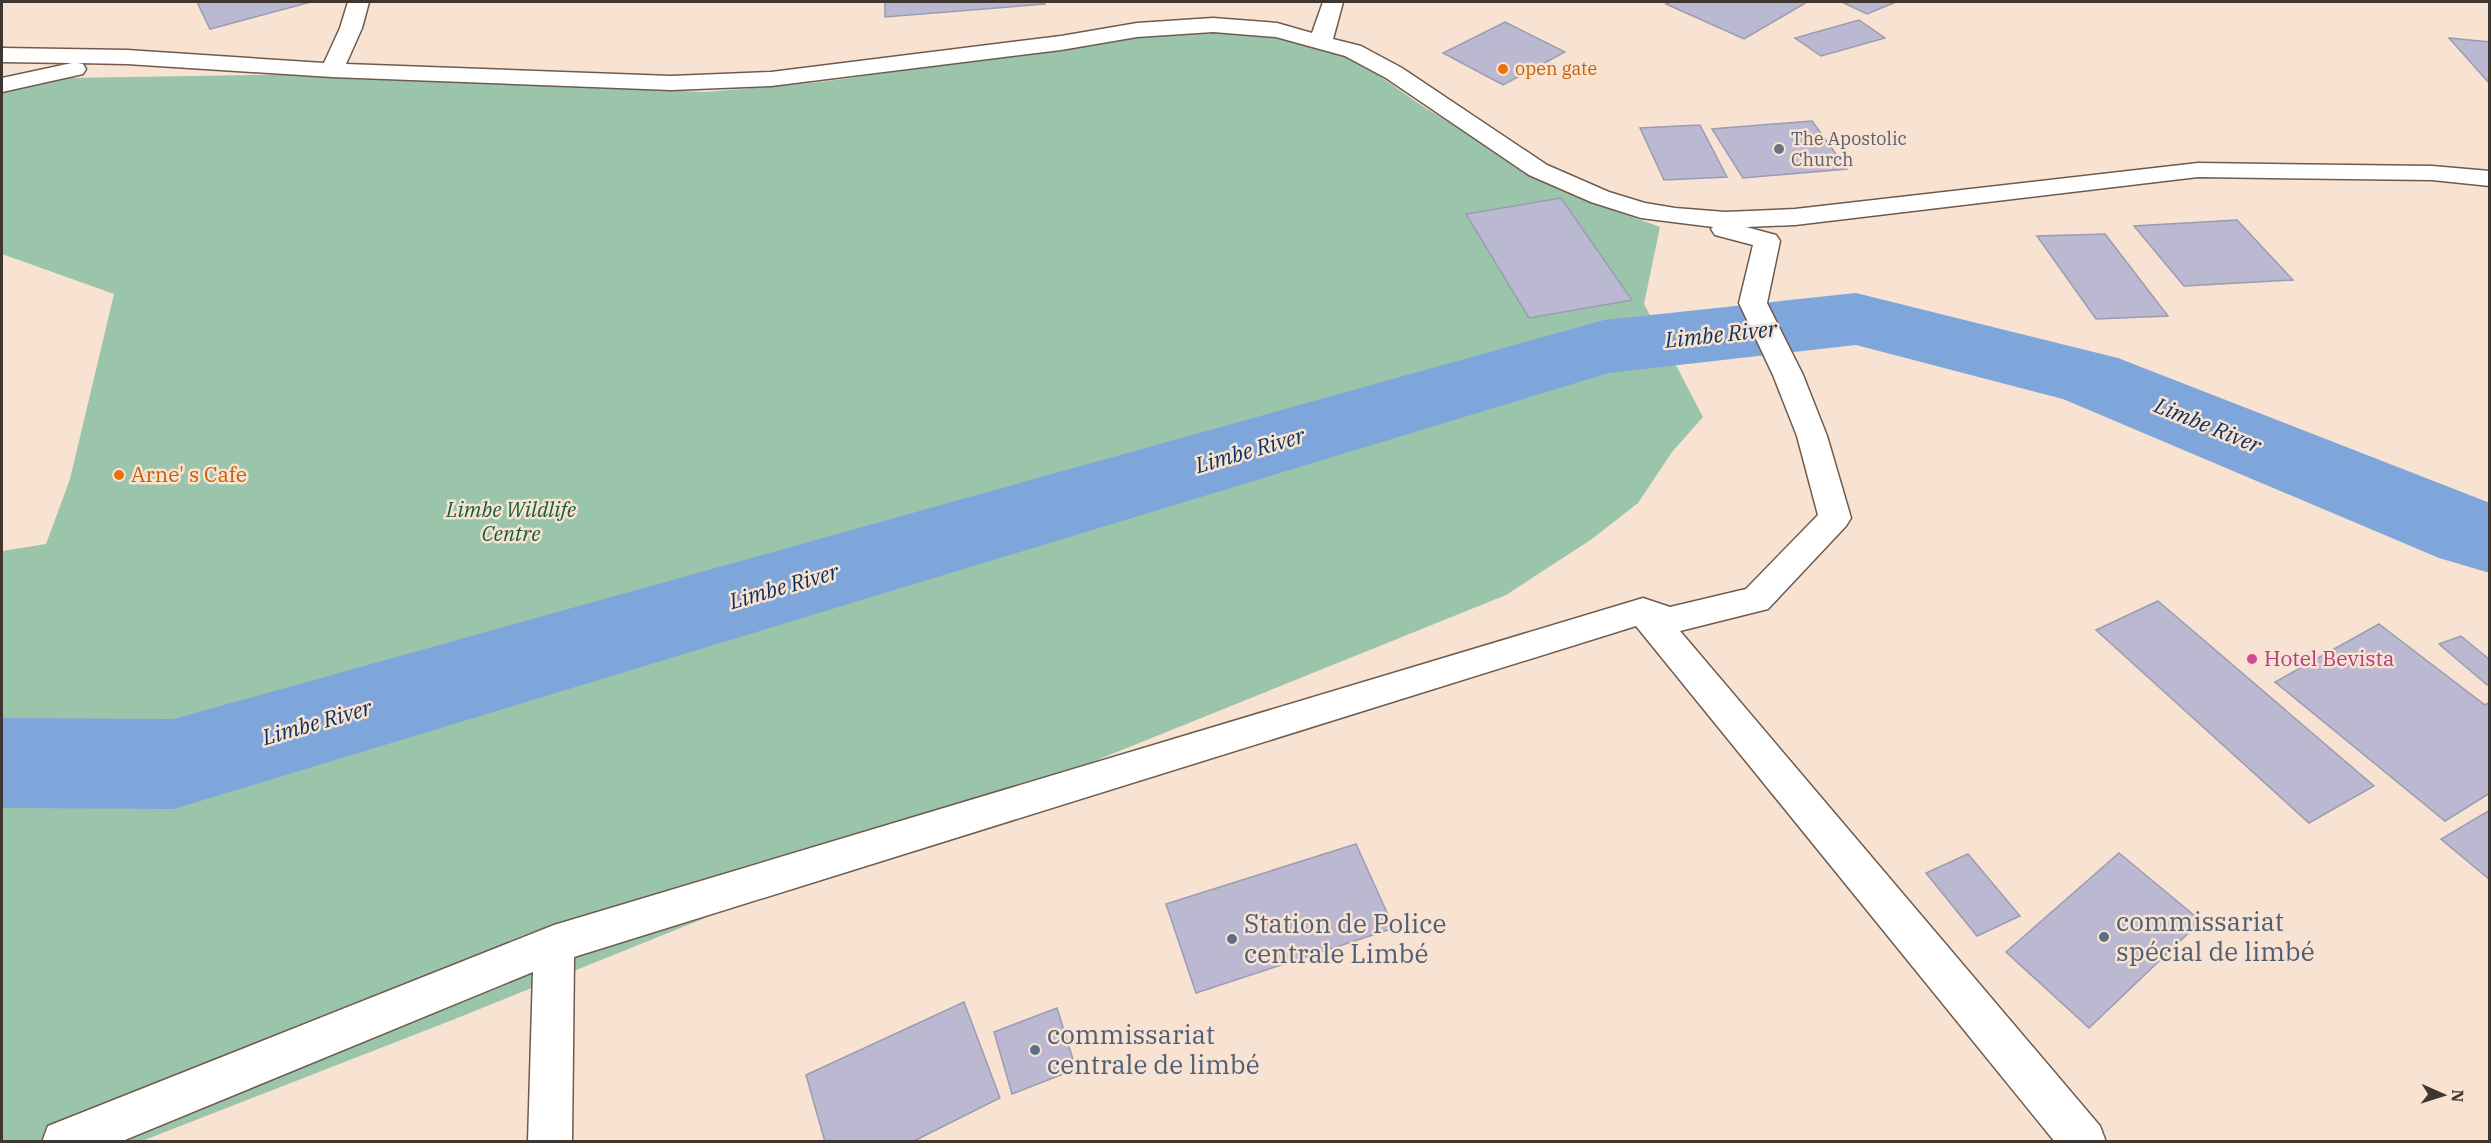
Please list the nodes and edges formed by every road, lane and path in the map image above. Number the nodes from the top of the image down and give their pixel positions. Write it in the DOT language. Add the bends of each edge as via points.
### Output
graph roads {
  1 [pos="358,2"];
  2 [pos="1333,2"];
  3 [pos="1322,41"];
  4 [pos="2,55"];
  5 [pos="127,57"];
  6 [pos="332,70"];
  7 [pos="2,85"];
  8 [pos="2490,179"];
  9 [pos="1675,216"];
  10 [pos="1643,611"];
  11 [pos="554,944"];
  12 [pos="64,1142"];
  13 [pos="550,1142"];
  14 [pos="2084,1142"];
  1 -- 6 [label="street"];
  2 -- 3 [label="street"];
  3 -- 6 [label="street" via="1277,30 1213,25 1180,27 771,79 682,82"];
  3 -- 9 [label="street" via="1353,51 1395,73 1538,170 1600,197"];
  4 -- 5 [label="street"];
  5 -- 6 [label="street"];
  5 -- 7 [label="street"];
  8 -- 9 [label="street" via="2432,173 2198,170 1795,217 1725,220"];
  9 -- 10 [label="street" via="1767,241 1753,303 1812,436 1835,518 1756,600 1670,620"];
  10 -- 11 [label="street"];
  10 -- 14 [label="street"];
  11 -- 12 [label="street"];
  11 -- 13 [label="street"];
}
